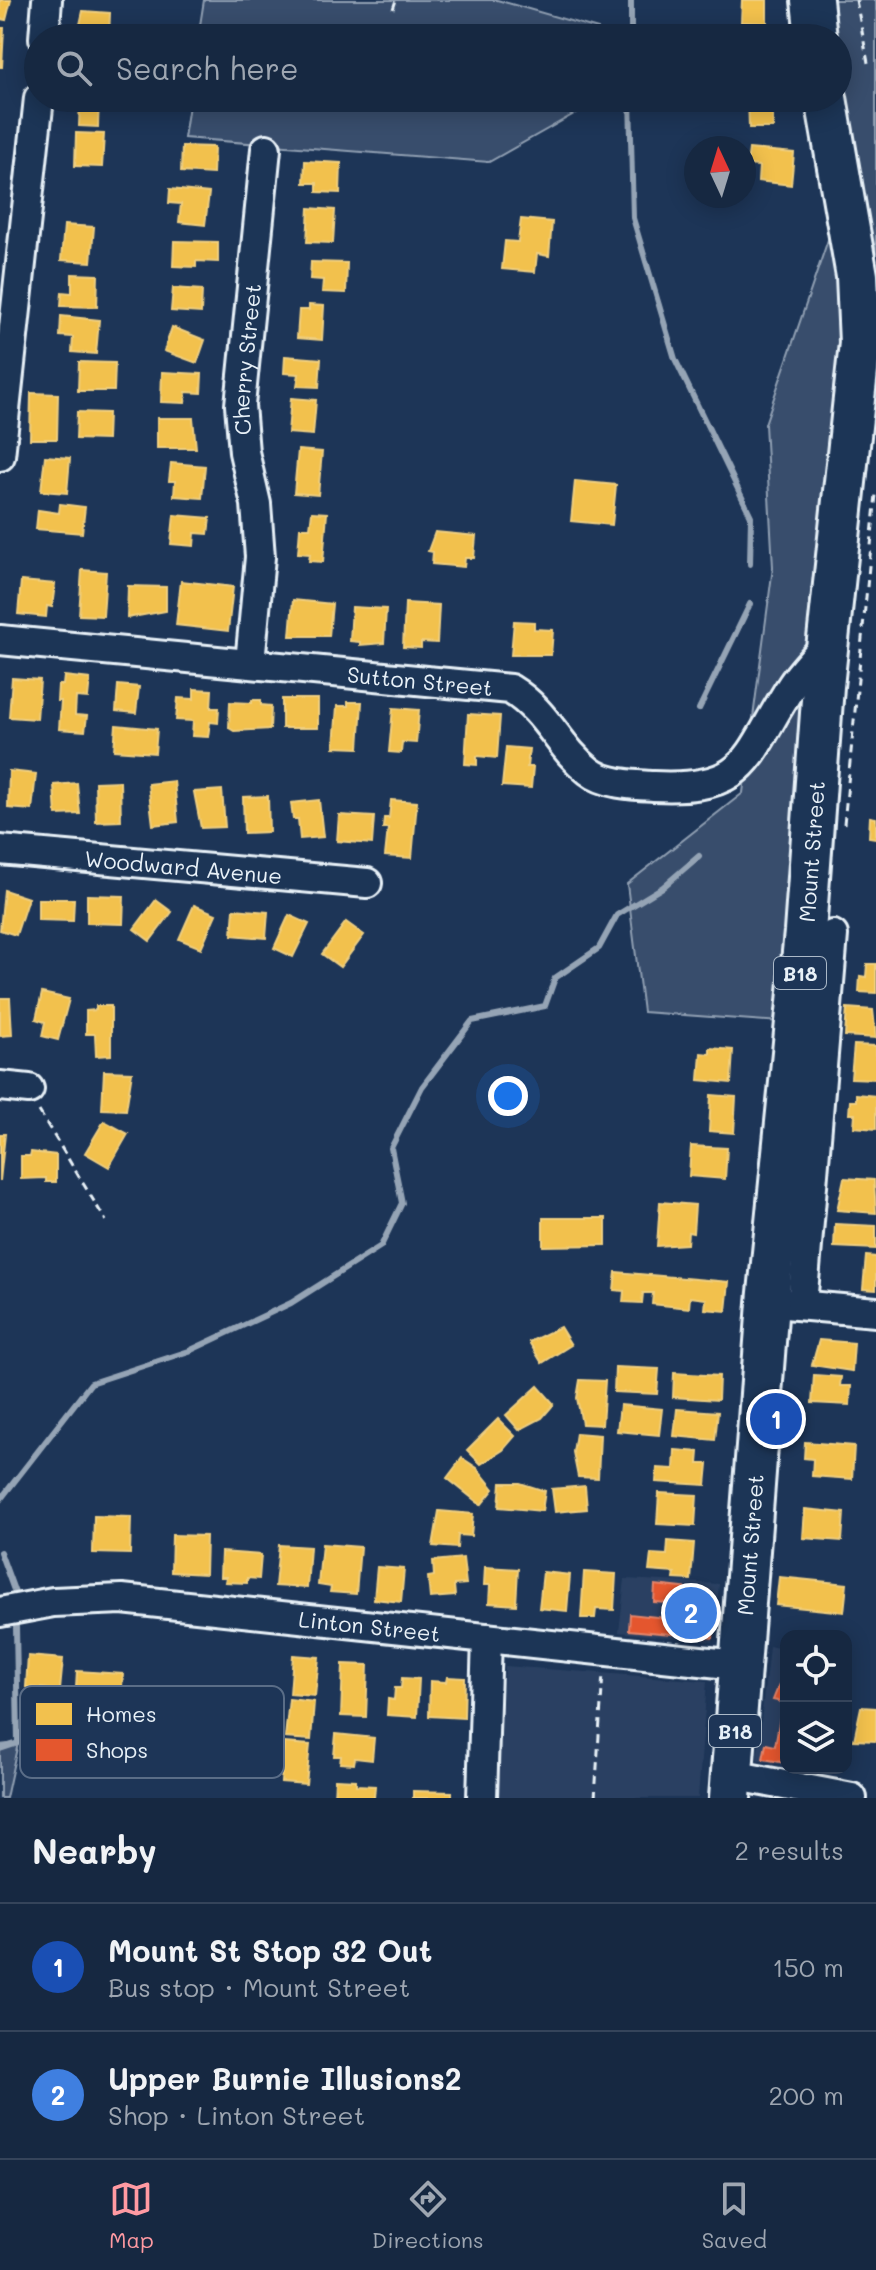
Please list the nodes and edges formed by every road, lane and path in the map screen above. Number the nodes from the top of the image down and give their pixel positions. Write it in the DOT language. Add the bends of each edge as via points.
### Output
graph roads {
  1 [pos="47,0"];
  2 [pos="396,0"];
  3 [pos="812,0"];
  4 [pos="856,0"];
  5 [pos="393,9"];
  6 [pos="45,24"];
  7 [pos="815,24"];
  8 [pos="869,68"];
  9 [pos="36,112"];
  10 [pos="829,112"];
  11 [pos="266,149"];
  12 [pos="12,237"];
  13 [pos="867,281"];
  14 [pos="0,456"];
  15 [pos="876,494"];
  16 [pos="0,640"];
  17 [pos="827,642"];
  18 [pos="250,663"];
  19 [pos="844,826"];
  20 [pos="0,850"];
  21 [pos="367,883"];
  22 [pos="833,935"];
  23 [pos="0,1086"];
  24 [pos="29,1089"];
  25 [pos="106,1221"];
  26 [pos="785,1304"];
  27 [pos="876,1312"];
  28 [pos="0,1612"];
  29 [pos="487,1638"];
  30 [pos="605,1650"];
  31 [pos="738,1665"];
  32 [pos="731,1787"];
  33 [pos="482,1798"];
  34 [pos="595,1798"];
  35 [pos="852,1798"];
  1 -- 6 [label="street"];
  2 -- 5 [label="path"];
  3 -- 7 [label="highway"];
  4 -- 8 [label="path"];
  9 -- 12 [label="street"];
  10 -- 13 [label="highway, Mount Street / B18"];
  11 -- 18 [label="street, Cherry Street" via="240,405 260,557"];
  12 -- 14 [label="street"];
  13 -- 17 [label="highway, Mount Street / B18"];
  15 -- 19 [label="path"];
  16 -- 18 [label="street, Sutton Street"];
  17 -- 18 [label="street, Sutton Street" via="793,684 753,755 704,786 629,785 592,774 533,703 510,689"];
  17 -- 26 [label="highway, Mount Street / B18"];
  20 -- 21 [label="street, Woodward Avenue"];
  22 -- 26 [label="street"];
  23 -- 24 [label="street"];
  24 -- 25 [label="path"];
  26 -- 27 [label="street"];
  26 -- 31 [label="highway, Mount Street / B18"];
  28 -- 29 [label="street, Linton Street" via="53,1602 122,1599"];
  29 -- 30 [label="street, Linton Street"];
  29 -- 33 [label="street"];
  30 -- 31 [label="street, Linton Street"];
  30 -- 34 [label="path"];
  31 -- 32 [label="highway, Mount Street / B18"];
  32 -- 35 [label="street"];
}
